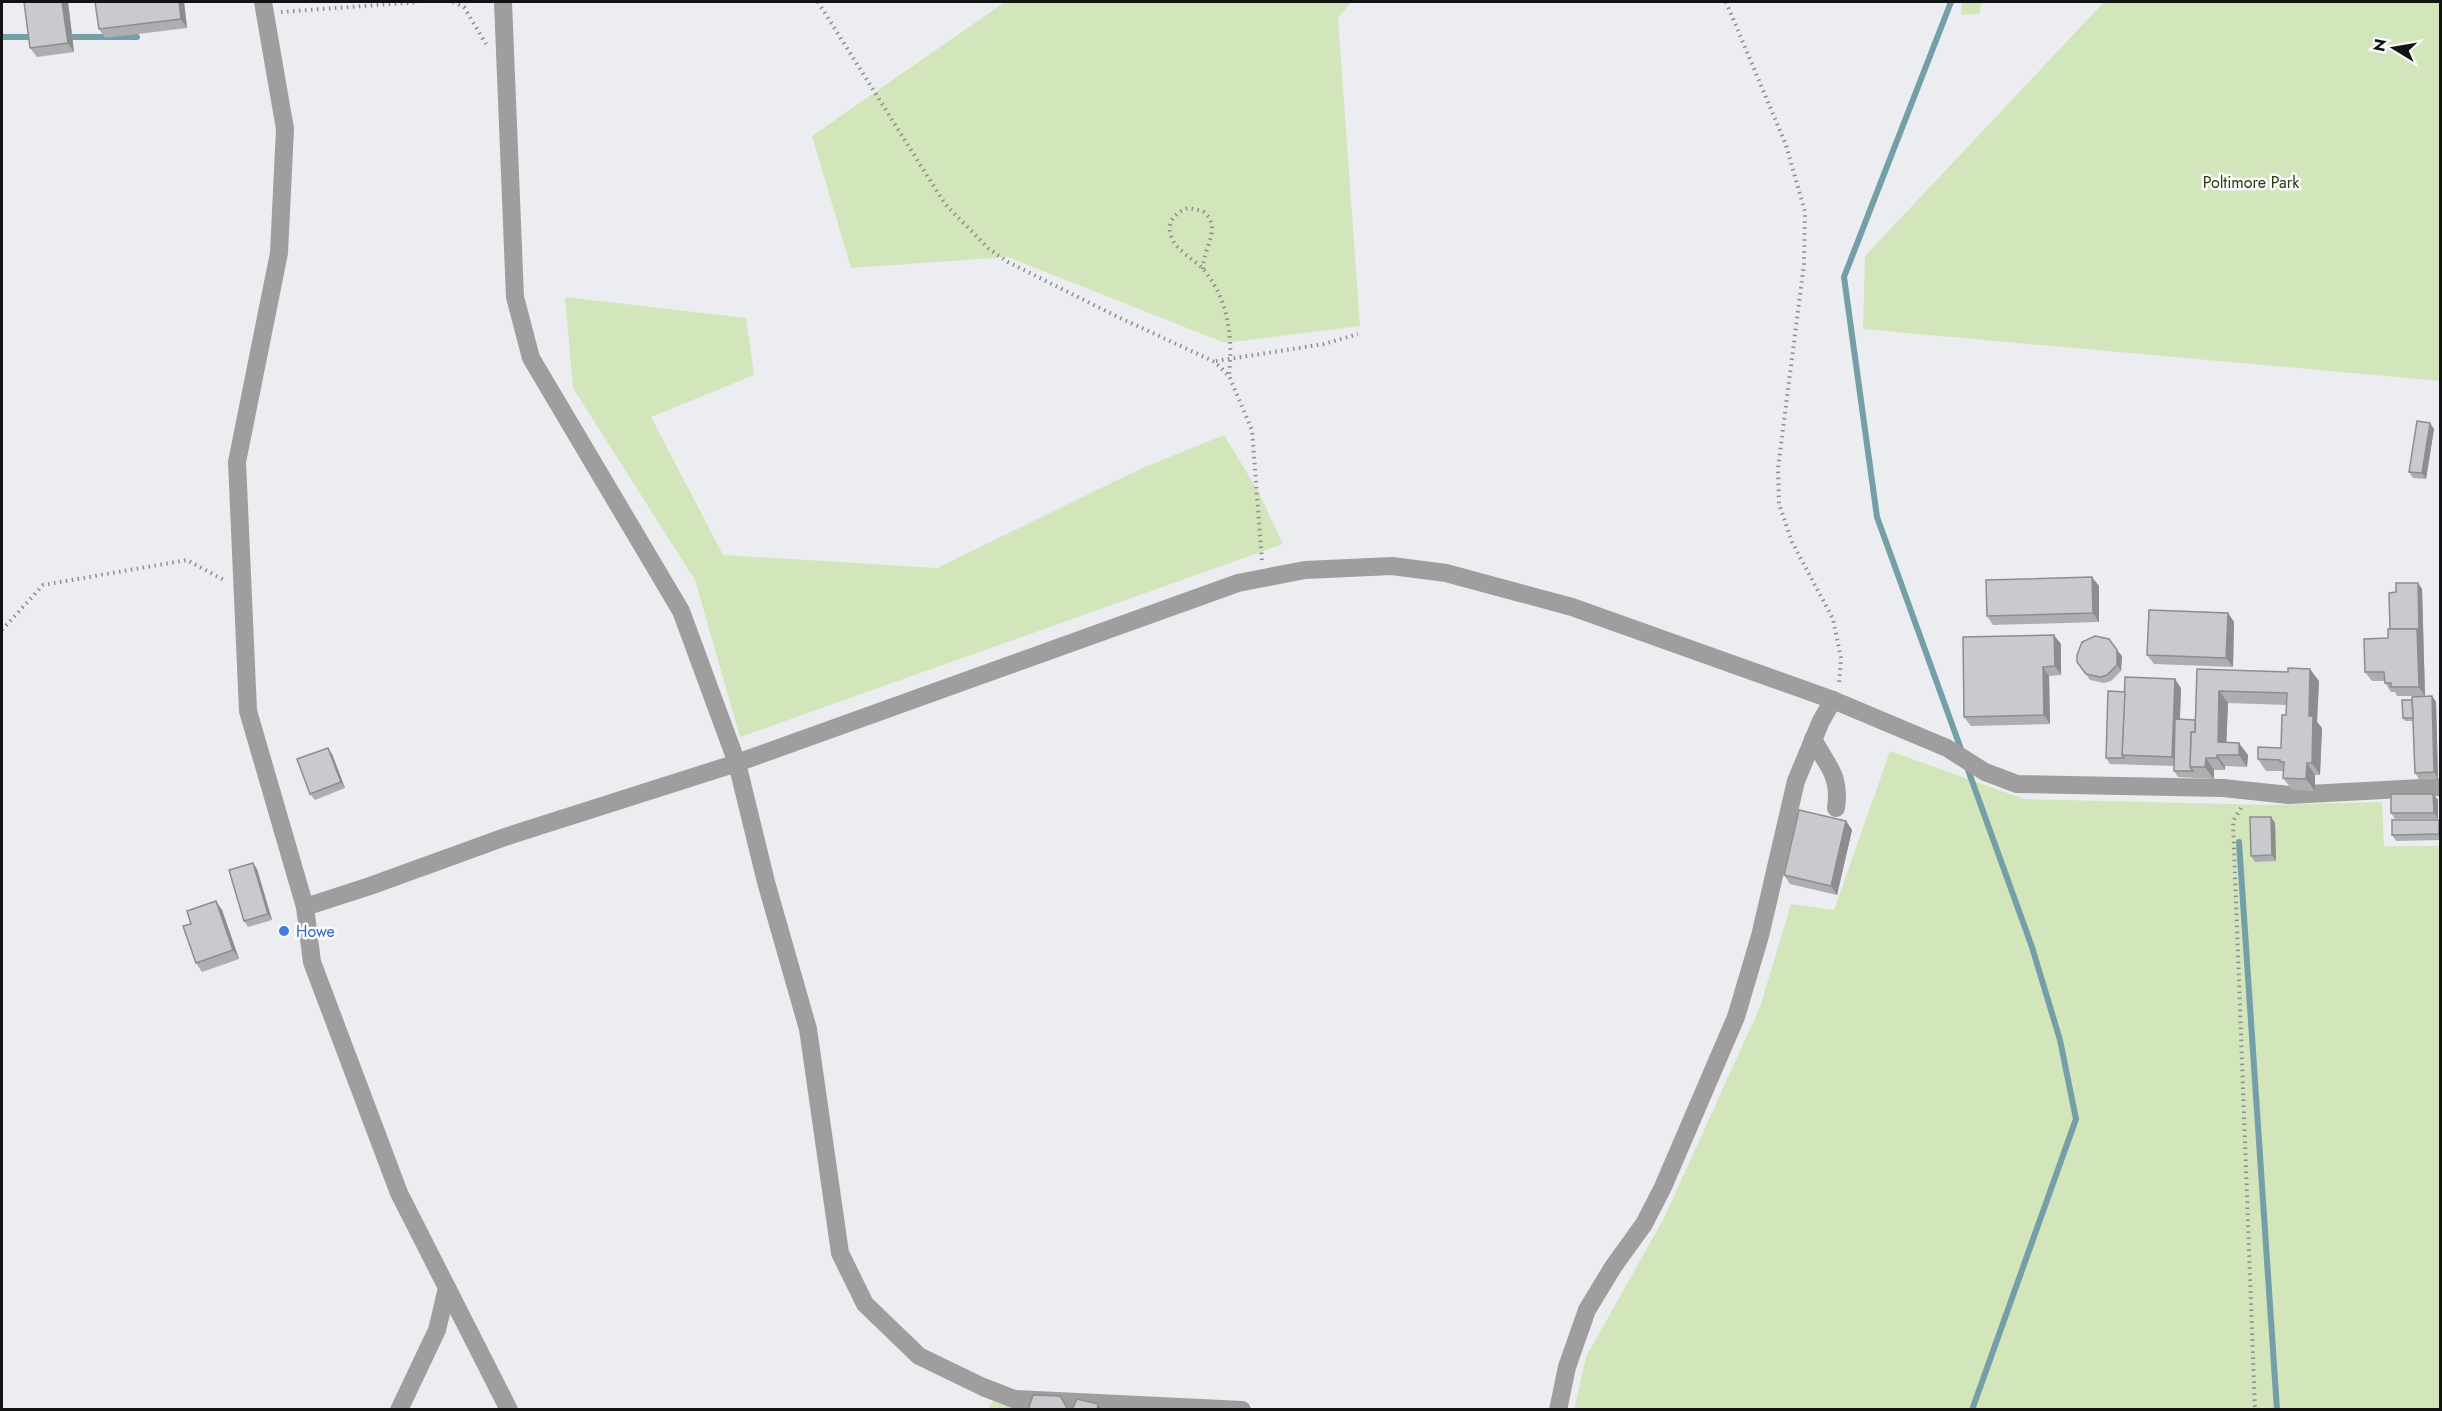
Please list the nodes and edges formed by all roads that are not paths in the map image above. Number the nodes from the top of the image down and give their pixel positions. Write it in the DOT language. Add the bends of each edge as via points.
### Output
graph roads {
  1 [pos="503,2"];
  2 [pos="264,8"];
  3 [pos="1833,700"];
  4 [pos="1813,739"];
  5 [pos="737,763"];
  6 [pos="2440,787"];
  7 [pos="1836,808"];
  8 [pos="305,906"];
  9 [pos="447,1288"];
  10 [pos="508,1409"];
  11 [pos="399,1410"];
  12 [pos="1242,1410"];
  13 [pos="1558,1410"];
  1 -- 5 [label="street" via="515,297 531,358 681,611"];
  2 -- 8 [label="street" via="285,129 279,253 237,462 248,711"];
  3 -- 4 [label="street"];
  3 -- 5 [label="street" via="1572,607 1446,573 1392,567 1305,570 1238,583"];
  3 -- 6 [label="street" via="1947,748 1985,772 2017,784 2223,788 2289,795"];
  4 -- 7 [label="street" via="1834,774 1839,790"];
  4 -- 13 [label="street" via="1796,781 1760,936 1736,1017 1663,1187 1644,1224 1587,1310 1567,1367"];
  5 -- 8 [label="street"];
  5 -- 12 [label="street" via="808,1029 840,1253 865,1304 919,1356 1014,1399"];
  8 -- 9 [label="street" via="312,962 399,1193"];
  9 -- 10 [label="street"];
  9 -- 11 [label="street" via="437,1330"];
}
